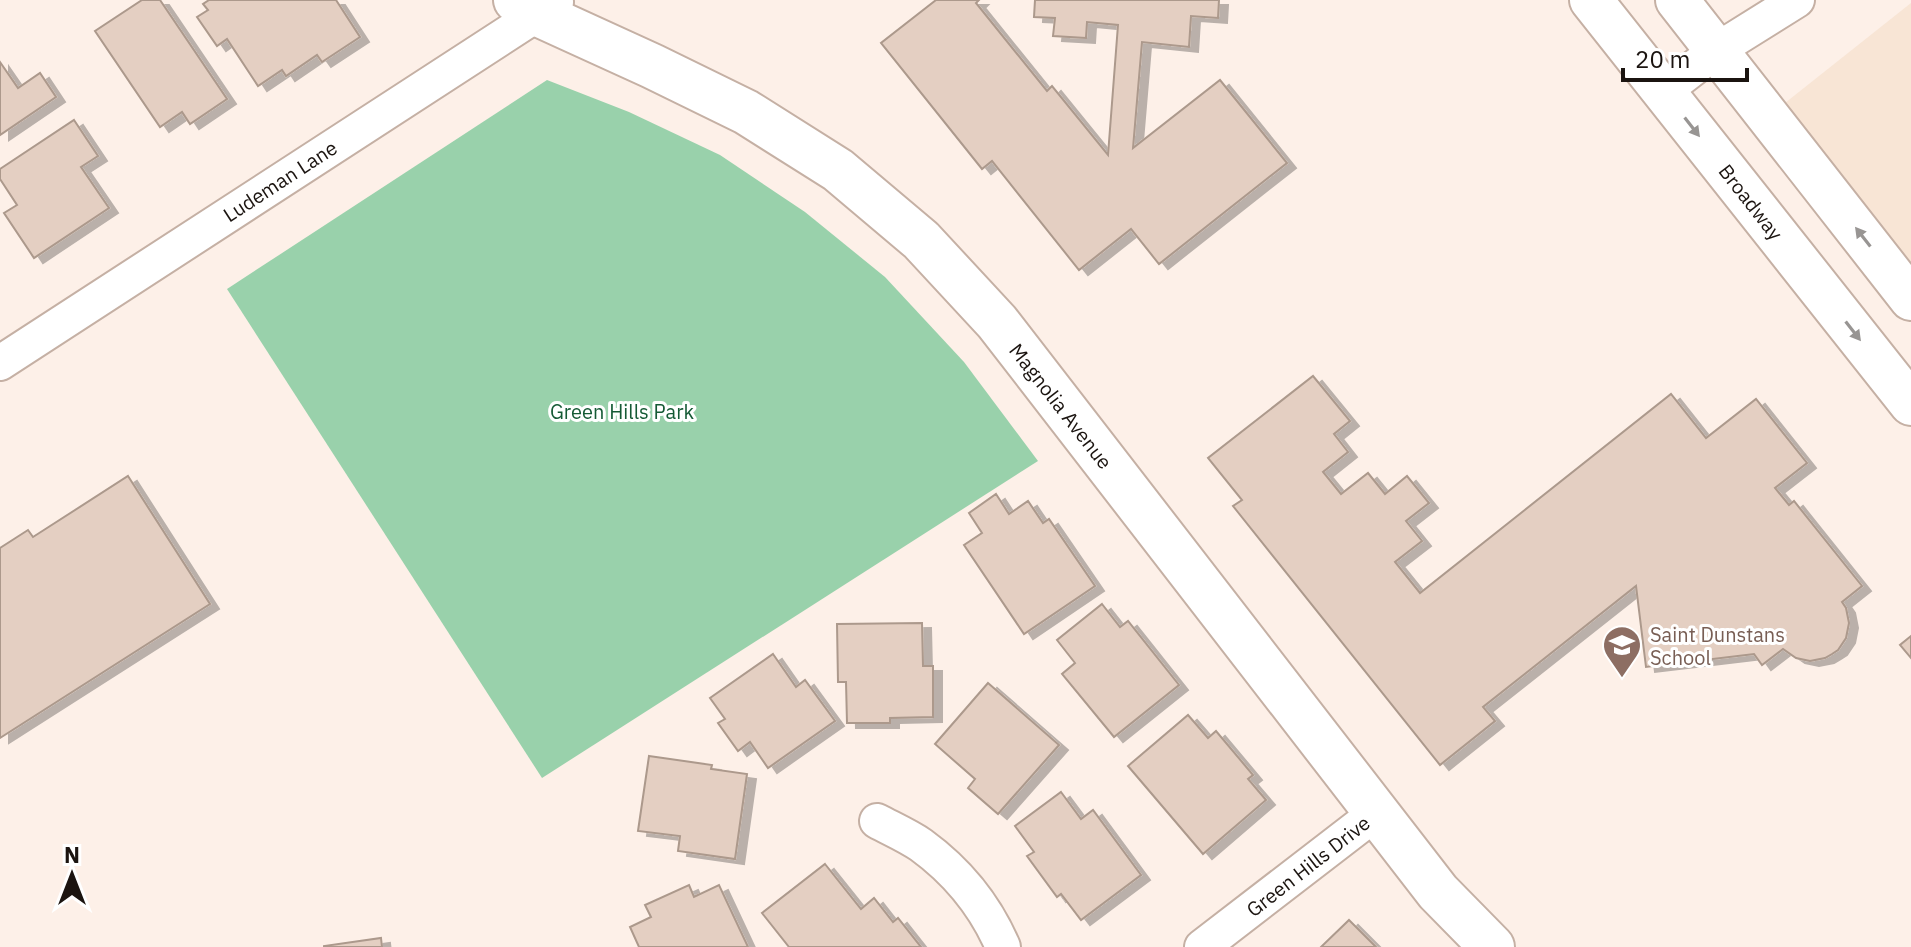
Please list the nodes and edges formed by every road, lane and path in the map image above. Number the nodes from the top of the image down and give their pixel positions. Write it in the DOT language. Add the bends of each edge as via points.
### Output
graph roads {
  1 [pos="1591,0"];
  2 [pos="1677,0"];
  3 [pos="1797,0"];
  4 [pos="538,5"];
  5 [pos="1717,50"];
  6 [pos="1664,91"];
  7 [pos="1911,299"];
  8 [pos="1,359"];
  9 [pos="1911,404"];
  10 [pos="1376,813"];
  11 [pos="877,821"];
  12 [pos="1003,947"];
  13 [pos="1202,947"];
  14 [pos="1492,947"];
  1 -- 6 [label="street, Broadway"];
  2 -- 5 [label="street"];
  3 -- 5 [label="street"];
  4 -- 8 [label="street, Ludeman Lane"];
  4 -- 10 [label="main road, Magnolia Avenue" via="746,112 838,170 921,240 997,322"];
  5 -- 6 [label="street"];
  7 -- 5 [label="street, one-way"];
  6 -- 9 [label="street, Broadway, one-way"];
  10 -- 13 [label="street, Green Hills Drive"];
  10 -- 14 [label="main road, Magnolia Avenue" via="1438,892"];
  11 -- 12 [label="street" via="920,844 959,876 992,920"];
}
